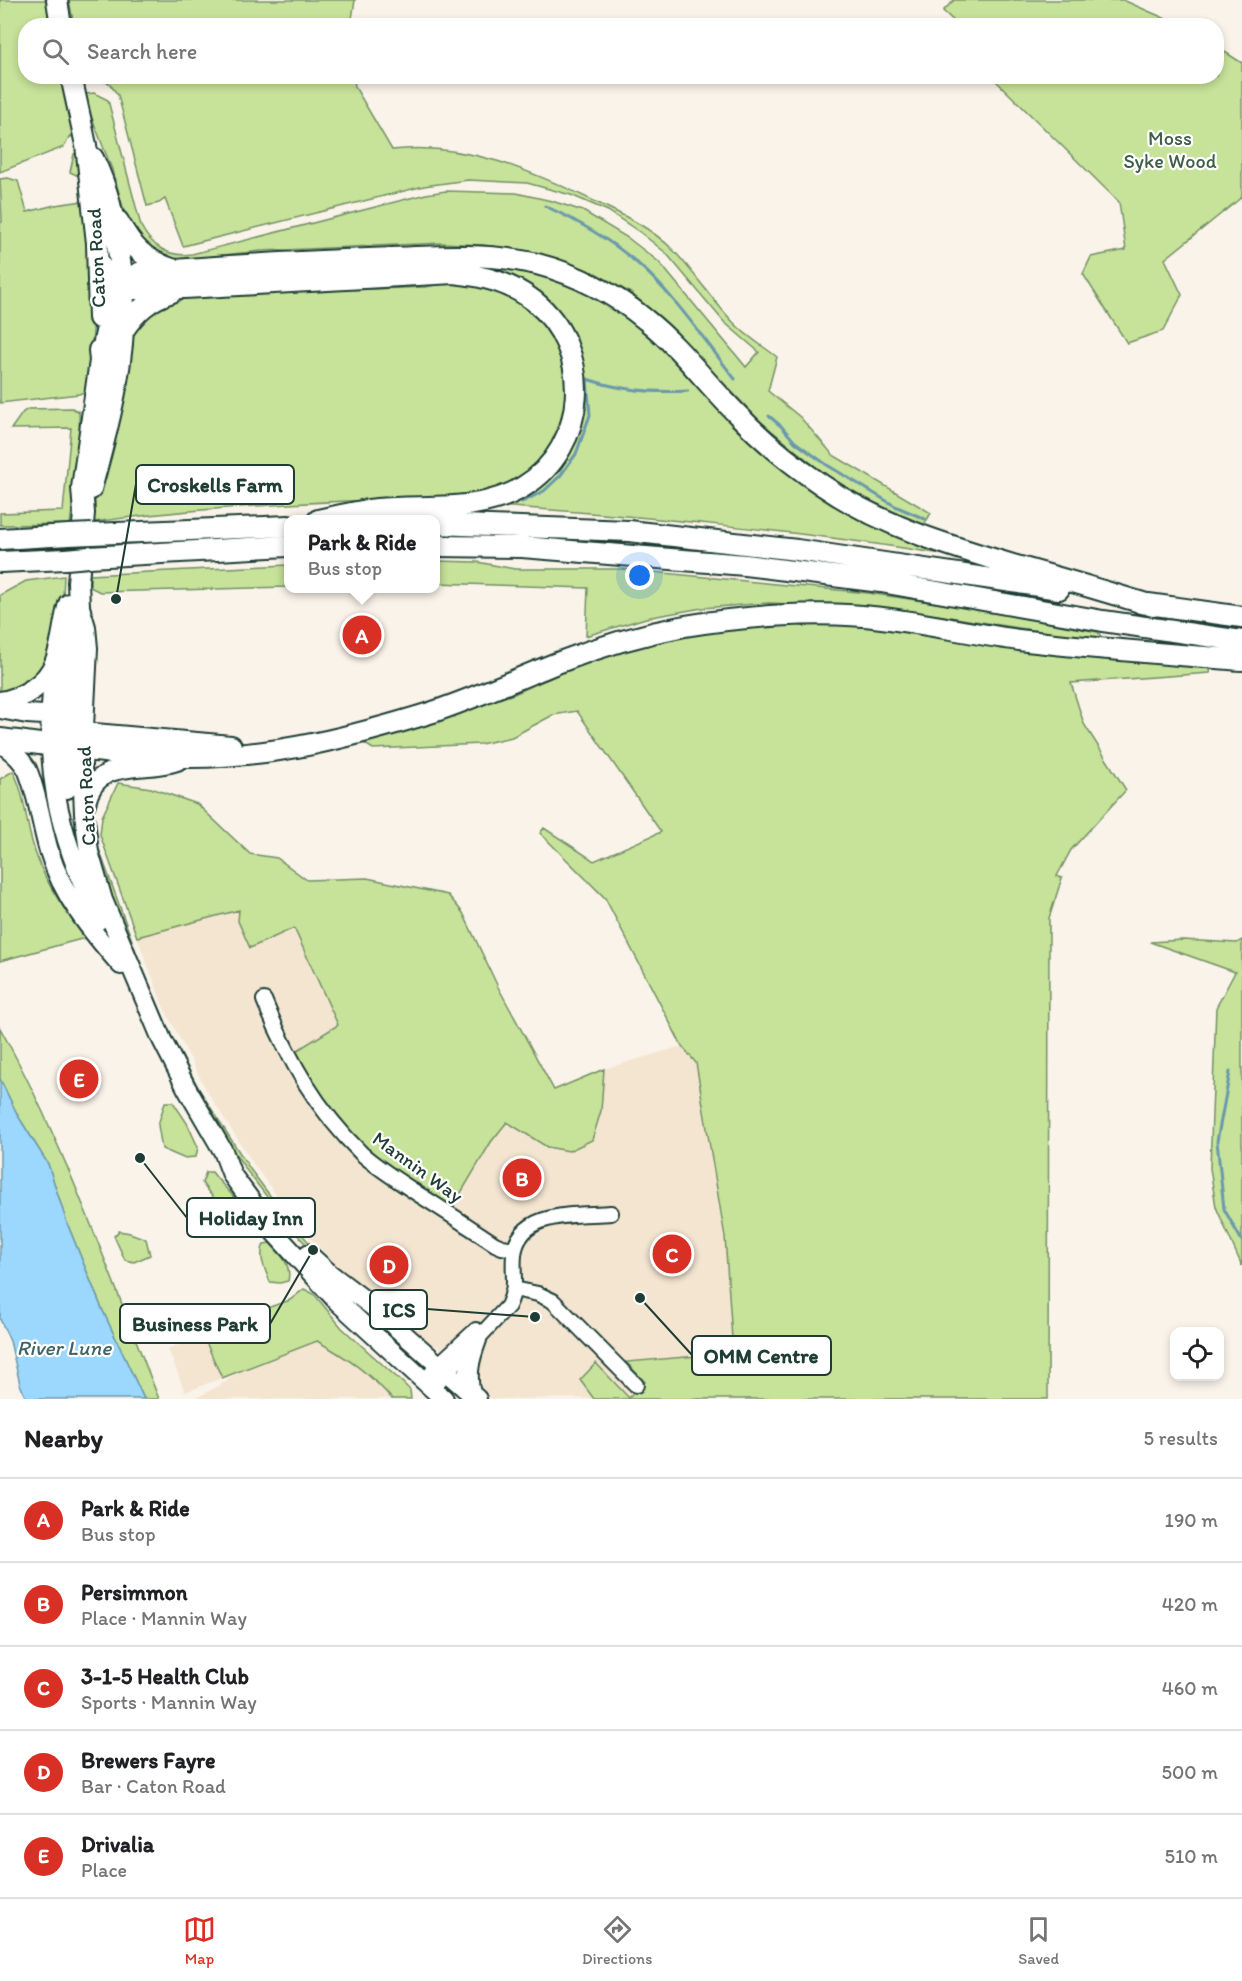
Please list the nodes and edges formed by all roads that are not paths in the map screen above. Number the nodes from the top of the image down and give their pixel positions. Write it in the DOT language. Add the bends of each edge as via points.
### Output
graph roads {
  1 [pos="57,0"];
  2 [pos="60,18"];
  3 [pos="73,84"];
  4 [pos="86,145"];
  5 [pos="113,211"];
  6 [pos="99,264"];
  7 [pos="175,270"];
  8 [pos="122,285"];
  9 [pos="184,288"];
  10 [pos="123,331"];
  11 [pos="100,361"];
  12 [pos="84,513"];
  13 [pos="341,515"];
  14 [pos="440,524"];
  15 [pos="284,526"];
  16 [pos="0,539"];
  17 [pos="284,546"];
  18 [pos="440,546"];
  19 [pos="0,562"];
  20 [pos="78,582"];
  21 [pos="1153,606"];
  22 [pos="1242,617"];
  23 [pos="1242,641"];
  24 [pos="1242,660"];
  25 [pos="55,663"];
  26 [pos="3,704"];
  27 [pos="68,731"];
  28 [pos="0,741"];
  29 [pos="276,751"];
  30 [pos="187,757"];
  31 [pos="84,813"];
  32 [pos="121,965"];
  33 [pos="264,1000"];
  34 [pos="144,1002"];
  35 [pos="611,1213"];
  36 [pos="515,1249"];
  37 [pos="315,1268"];
  38 [pos="514,1289"];
  39 [pos="494,1322"];
  40 [pos="477,1340"];
  41 [pos="437,1380"];
  42 [pos="636,1385"];
  43 [pos="470,1397"];
  1 -- 2 [label="highway"];
  3 -- 4 [label="highway"];
  4 -- 5 [label="highway, Caton Road"];
  4 -- 6 [label="highway, Caton Road"];
  5 -- 7 [label="highway" via="135,249 155,264"];
  5 -- 8 [label="highway, Caton Road"];
  6 -- 8 [label="highway" via="110,279"];
  6 -- 11 [label="highway, Caton Road"];
  7 -- 8 [label="highway" via="139,273"];
  7 -- 21 [label="highway" via="447,256 535,264 560,272 617,298 647,320 782,457 867,512 940,544"];
  8 -- 9 [label="highway"];
  8 -- 10 [label="highway, Caton Road"];
  8 -- 11 [label="highway" via="113,296"];
  9 -- 10 [label="highway" via="147,303"];
  9 -- 13 [label="highway" via="454,273 493,279 518,290 547,312 563,336 574,367 576,403 560,450 535,479 489,502"];
  10 -- 12 [label="highway, Caton Road" via="109,426"];
  11 -- 12 [label="highway, Caton Road" via="84,461"];
  12 -- 20 [label="highway, Caton Road"];
  14 -- 21 [label="highway" via="629,531 797,550 970,574"];
  15 -- 16 [label="highway, bridge"];
  17 -- 19 [label="highway, bridge"];
  18 -- 23 [label="highway" via="522,547 745,564 881,582"];
  20 -- 25 [label="highway, Caton Road" via="68,606"];
  20 -- 27 [label="highway, Caton Road"];
  21 -- 22 [label="highway"];
  24 -- 29 [label="highway" via="1024,640 879,618 809,615 745,619 684,626 630,639 410,719 336,740"];
  25 -- 26 [label="highway, Caton Road" via="36,686"];
  25 -- 27 [label="main road, Caton Road"];
  26 -- 27 [label="main road"];
  27 -- 28 [label="highway"];
  27 -- 29 [label="highway"];
  27 -- 30 [label="highway"];
  27 -- 31 [label="main road, Caton Road"];
  27 -- 32 [label="main road, Caton Road" via="54,784 61,822 76,868"];
  28 -- 32 [label="main road" via="27,769 50,854 74,906"];
  29 -- 30 [label="highway"];
  30 -- 31 [label="main road" via="111,770 93,782"];
  31 -- 34 [label="main road, Caton Road" via="91,864"];
  32 -- 34 [label="main road, Caton Road"];
  33 -- 36 [label="street, Mannin Way" via="307,1088 363,1154 495,1244"];
  34 -- 37 [label="main road, Caton Road" via="223,1151 240,1167"];
  35 -- 36 [label="street" via="565,1216 531,1224 521,1234"];
  36 -- 38 [label="street"];
  37 -- 41 [label="main road, Caton Road" via="338,1302"];
  37 -- 41 [label="main road, Caton Road" via="357,1294 365,1313"];
  38 -- 39 [label="street" via="508,1305"];
  38 -- 42 [label="street" via="553,1301"];
  39 -- 40 [label="street"];
  39 -- 41 [label="street" via="477,1329"];
  40 -- 41 [label="street"];
  40 -- 43 [label="main road" via="468,1365"];
  41 -- 43 [label="main road"];
}
